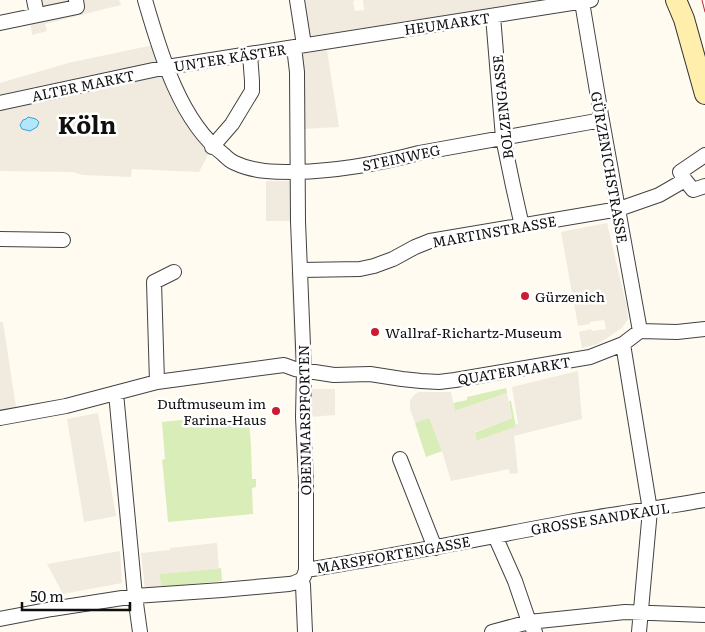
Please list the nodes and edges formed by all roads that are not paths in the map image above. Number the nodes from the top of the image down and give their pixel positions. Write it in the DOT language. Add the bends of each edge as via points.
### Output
graph roads {
  1 [pos="34,0"];
  2 [pos="76,0"];
  3 [pos="145,0"];
  4 [pos="297,0"];
  5 [pos="676,0"];
  6 [pos="586,1"];
  7 [pos="34,16"];
  8 [pos="493,16"];
  9 [pos="0,23"];
  10 [pos="299,46"];
  11 [pos="250,54"];
  12 [pos="167,67"];
  13 [pos="705,94"];
  14 [pos="0,103"];
  15 [pos="602,120"];
  16 [pos="503,138"];
  17 [pos="212,146"];
  18 [pos="705,155"];
  19 [pos="298,172"];
  20 [pos="685,180"];
  21 [pos="705,186"];
  22 [pos="619,209"];
  23 [pos="522,226"];
  24 [pos="0,239"];
  25 [pos="63,240"];
  26 [pos="301,270"];
  27 [pos="174,272"];
  28 [pos="705,329"];
  29 [pos="640,331"];
  30 [pos="623,344"];
  31 [pos="304,371"];
  32 [pos="157,382"];
  33 [pos="116,393"];
  34 [pos="0,418"];
  35 [pos="400,458"];
  36 [pos="705,500"];
  37 [pos="650,510"];
  38 [pos="495,536"];
  39 [pos="434,548"];
  40 [pos="304,575"];
  41 [pos="135,596"];
  42 [pos="640,613"];
  43 [pos="705,615"];
  44 [pos="0,619"];
  45 [pos="532,627"];
  46 [pos="140,632"];
  47 [pos="304,632"];
  48 [pos="492,632"];
  49 [pos="639,632"];
  1 -- 7 [label="street"];
  2 -- 7 [label="street" via="77,7"];
  3 -- 12 [label="street"];
  4 -- 10 [label="street"];
  5 -- 13 [label="main road"];
  6 -- 8 [label="street, HEUMARKT"];
  6 -- 15 [label="street, GÜRZENICHSTRASSE"];
  7 -- 9 [label="street"];
  8 -- 10 [label="street, HEUMARKT"];
  8 -- 16 [label="street, BOLZENGASSE"];
  10 -- 11 [label="street, UNTER KÄSTER"];
  10 -- 19 [label="street, OBENMARSPFORTEN"];
  11 -- 12 [label="street, UNTER KÄSTER"];
  11 -- 17 [label="street" via="252,91 232,124"];
  12 -- 14 [label="street, ALTER MARKT"];
  12 -- 17 [label="street" via="188,114"];
  15 -- 16 [label="street, STEINWEG"];
  15 -- 22 [label="street, GÜRZENICHSTRASSE"];
  16 -- 19 [label="street, STEINWEG" via="343,169"];
  16 -- 23 [label="street, BOLZENGASSE"];
  17 -- 19 [label="street, STEINWEG" via="233,163 247,168"];
  18 -- 20 [label="street" via="680,172"];
  19 -- 26 [label="street, OBENMARSPFORTEN"];
  20 -- 21 [label="street" via="693,190"];
  20 -- 22 [label="street, MARTINSTRASSE" via="659,195"];
  22 -- 23 [label="street, MARTINSTRASSE"];
  22 -- 29 [label="street, GÜRZENICHSTRASSE"];
  23 -- 26 [label="street, MARTINSTRASSE" via="430,242 374,266"];
  24 -- 25 [label="street"];
  26 -- 31 [label="street, OBENMARSPFORTEN"];
  27 -- 32 [label="street" via="154,282"];
  28 -- 29 [label="street"];
  29 -- 30 [label="street, QUATERMARKT"];
  30 -- 31 [label="street, QUATERMARKT" via="590,357 438,382"];
  30 -- 37 [label="street"];
  31 -- 32 [label="street, QUATERMARKT" via="284,365"];
  31 -- 40 [label="street, OBENMARSPFORTEN"];
  32 -- 33 [label="street, QUATERMARKT"];
  33 -- 34 [label="street, QUATERMARKT"];
  33 -- 41 [label="street"];
  35 -- 39 [label="street"];
  36 -- 37 [label="street, GROSSE SANDKAUL"];
  37 -- 38 [label="street, GROSSE SANDKAUL"];
  37 -- 42 [label="street"];
  38 -- 39 [label="street, MARSPFORTENGASSE"];
  38 -- 45 [label="street"];
  39 -- 40 [label="street, MARSPFORTENGASSE"];
  40 -- 41 [label="street, MARSPFORTENGASSE" via="289,584"];
  40 -- 47 [label="street, OBENMARSPFORTEN"];
  41 -- 44 [label="street, MARSPFORTENGASSE"];
  41 -- 46 [label="street"];
  42 -- 43 [label="street"];
  42 -- 45 [label="street" via="605,614"];
  42 -- 49 [label="street"];
  45 -- 48 [label="street"];
}
